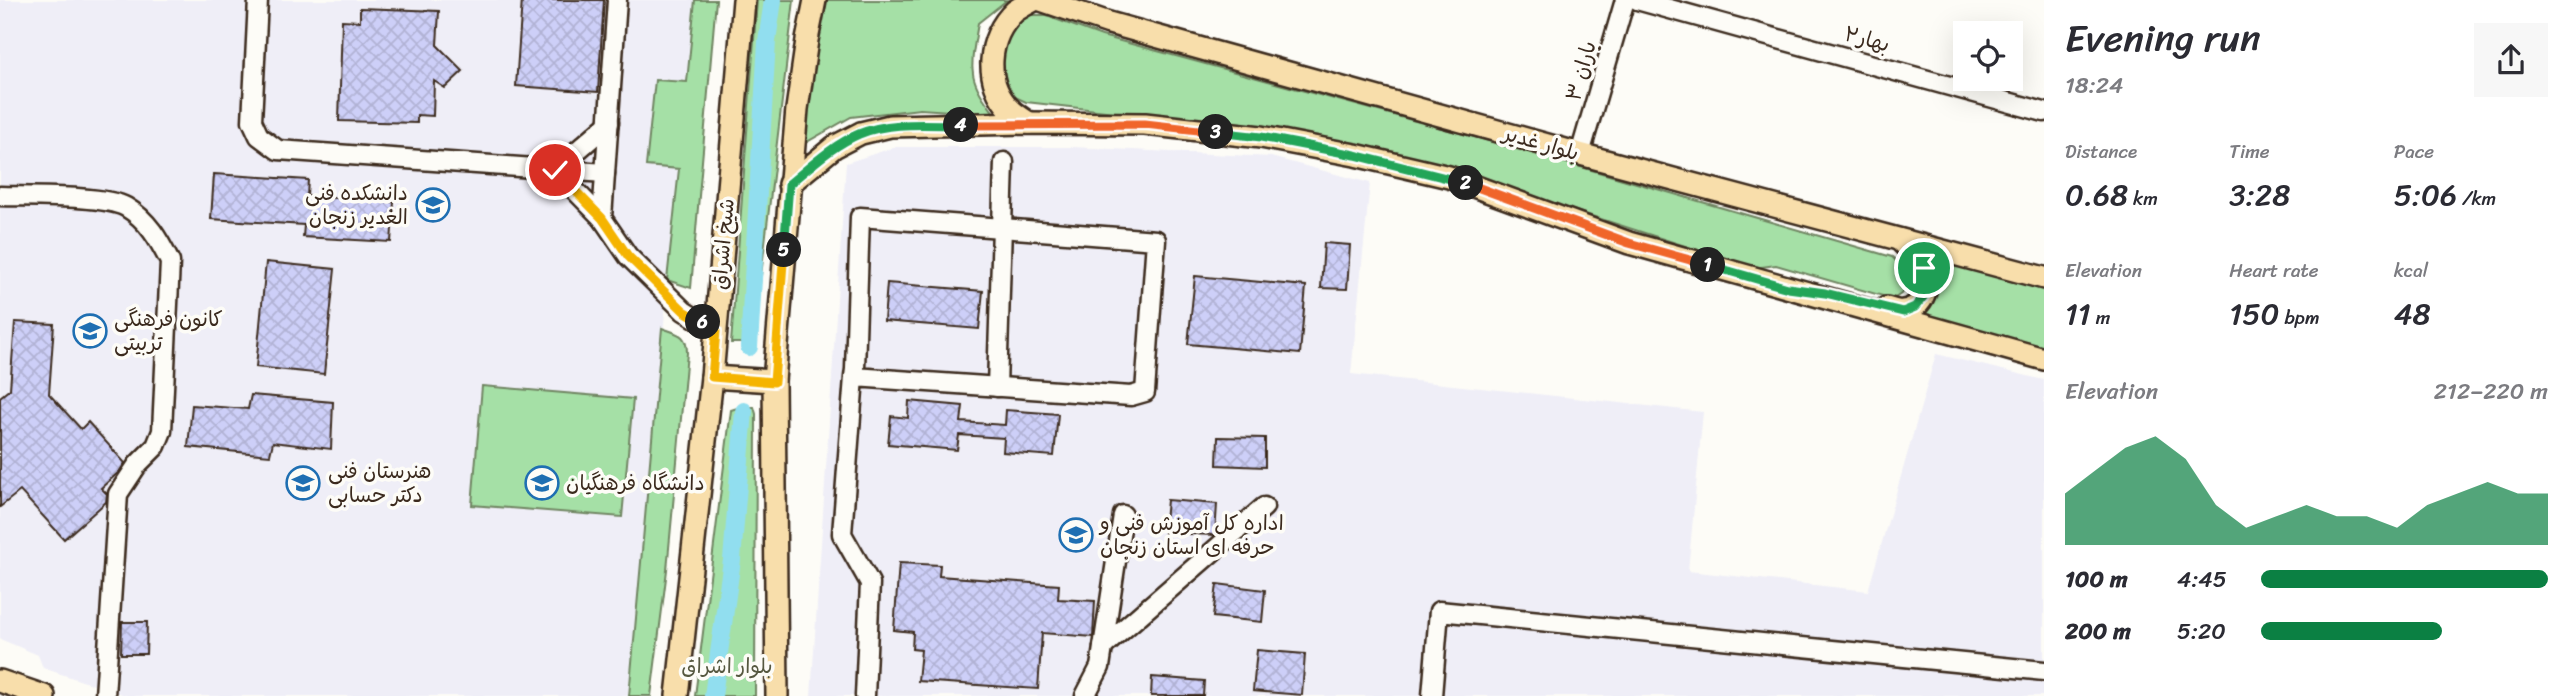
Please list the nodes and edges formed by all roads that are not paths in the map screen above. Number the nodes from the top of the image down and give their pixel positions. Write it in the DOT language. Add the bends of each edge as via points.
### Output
graph roads {
  1 [pos="258,0"];
  2 [pos="617,0"];
  3 [pos="744,0"];
  4 [pos="815,0"];
  5 [pos="1034,0"];
  6 [pos="1041,0"];
  7 [pos="1625,0"];
  8 [pos="1637,0"];
  9 [pos="2044,112"];
  10 [pos="608,123"];
  11 [pos="1029,123"];
  12 [pos="1580,154"];
  13 [pos="1004,162"];
  14 [pos="555,170"];
  15 [pos="605,173"];
  16 [pos="789,184"];
  17 [pos="0,196"];
  18 [pos="602,218"];
  19 [pos="1002,228"];
  20 [pos="1900,240"];
  21 [pos="2044,278"];
  22 [pos="1788,288"];
  23 [pos="716,331"];
  24 [pos="2044,359"];
  25 [pos="712,377"];
  26 [pos="854,377"];
  27 [pos="774,382"];
  28 [pos="997,387"];
  29 [pos="1264,508"];
  30 [pos="1123,515"];
  31 [pos="1103,647"];
  32 [pos="2044,671"];
  33 [pos="0,681"];
  34 [pos="44,696"];
  35 [pos="105,696"];
  36 [pos="677,696"];
  37 [pos="776,696"];
  38 [pos="865,696"];
  39 [pos="1085,696"];
  40 [pos="1432,696"];
  1 -- 14 [label="street" via="252,121 259,136 278,150"];
  2 -- 10 [label="street"];
  3 -- 23 [label="main road, شیخ اشراق"];
  4 -- 16 [label="main road"];
  5 -- 11 [label="main road" via="1002,27 993,47 992,70 998,91 1011,110"];
  6 -- 12 [label="main road, بلوار غدیر"];
  7 -- 12 [label="street, باران ۳"];
  8 -- 9 [label="street, بهار۲"];
  10 -- 14 [label="street"];
  10 -- 15 [label="street"];
  11 -- 16 [label="main road" via="890,126 861,133"];
  11 -- 22 [label="main road" via="1145,124 1261,137 1355,155 1449,177 1629,243"];
  12 -- 20 [label="main road, بلوار غدیر"];
  13 -- 19 [label="street"];
  14 -- 15 [label="street"];
  14 -- 18 [label="street"];
  15 -- 18 [label="street"];
  16 -- 27 [label="main road"];
  17 -- 35 [label="street" via="124,206 145,221 170,262 162,431 156,446 118,494"];
  18 -- 23 [label="street" via="628,256 684,311"];
  19 -- 26 [label="street" via="860,217"];
  19 -- 28 [label="street"];
  19 -- 28 [label="street" via="1156,240 1145,392 1131,396"];
  20 -- 21 [label="main road, بلوار غدیر"];
  20 -- 22 [label="main road" via="1918,259 1927,278 1923,297 1915,307 1903,312"];
  22 -- 24 [label="main road"];
  23 -- 25 [label="main road, شیخ اشراق"];
  25 -- 27 [label="main road"];
  25 -- 36 [label="main road, شیخ اشراق"];
  26 -- 28 [label="street"];
  26 -- 38 [label="street" via="842,534 870,583"];
  27 -- 37 [label="main road"];
  29 -- 31 [label="street"];
  30 -- 31 [label="street"];
  31 -- 39 [label="street" via="1100,667"];
  32 -- 40 [label="street" via="1439,611"];
  33 -- 34 [label="main road"];
}
